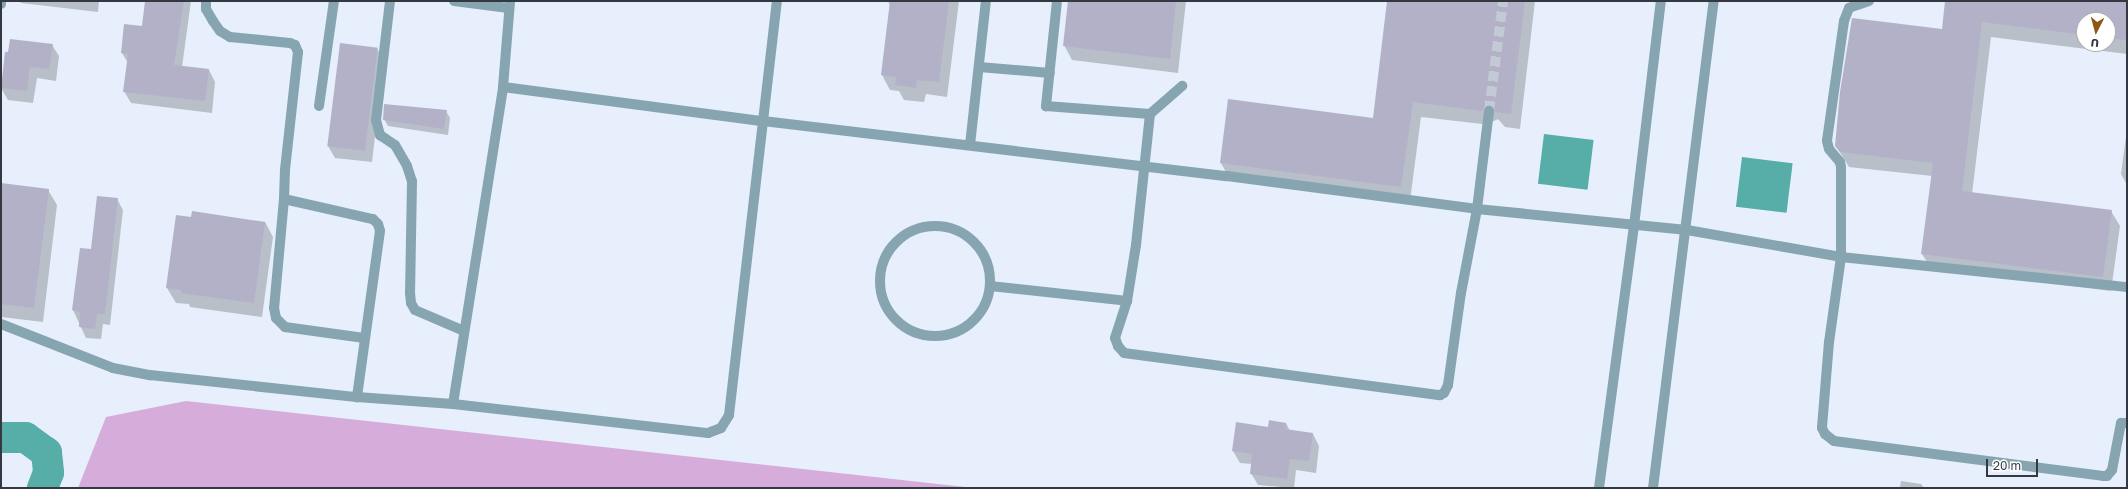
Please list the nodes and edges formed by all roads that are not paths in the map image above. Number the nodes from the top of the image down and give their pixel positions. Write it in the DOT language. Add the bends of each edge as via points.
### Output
graph roads {
  1 [pos="206,1"];
  2 [pos="334,1"];
  3 [pos="390,1"];
  4 [pos="454,1"];
  5 [pos="777,1"];
  6 [pos="986,1"];
  7 [pos="1057,1"];
  8 [pos="1661,1"];
  9 [pos="1714,1"];
  10 [pos="1869,1"];
  11 [pos="510,5"];
  12 [pos="978,67"];
  13 [pos="1050,73"];
  14 [pos="1182,86"];
  15 [pos="503,87"];
  16 [pos="319,106"];
  17 [pos="1489,111"];
  18 [pos="1150,114"];
  19 [pos="763,121"];
  20 [pos="970,145"];
  21 [pos="1144,166"];
  22 [pos="284,199"];
  23 [pos="1477,209"];
  24 [pos="1634,226"];
  25 [pos="1686,230"];
  26 [pos="1840,257"];
  27 [pos="990,286"];
  28 [pos="2127,287"];
  29 [pos="1126,301"];
  30 [pos="1,324"];
  31 [pos="464,331"];
  32 [pos="364,338"];
  33 [pos="357,397"];
  34 [pos="453,404"];
  35 [pos="2127,423"];
  36 [pos="1599,488"];
  37 [pos="1653,488"];
  1 -- 22 [label="lane" via="206,9 213,21 220,31 230,37 290,42 295,45 298,52"];
  2 -- 16 [label="lane"];
  3 -- 31 [label="lane" via="376,120 380,135 395,145 407,166 412,182 411,302 415,310"];
  4 -- 11 [label="lane"];
  5 -- 19 [label="lane"];
  6 -- 12 [label="lane"];
  7 -- 13 [label="lane"];
  8 -- 24 [label="lane"];
  9 -- 25 [label="lane"];
  10 -- 26 [label="lane" via="1849,8 1844,22 1827,141 1828,148 1842,167"];
  11 -- 15 [label="lane"];
  12 -- 13 [label="lane"];
  12 -- 20 [label="lane"];
  13 -- 18 [label="lane" via="1045,103 1048,107"];
  14 -- 18 [label="lane"];
  15 -- 19 [label="lane"];
  15 -- 31 [label="lane"];
  17 -- 23 [label="lane"];
  18 -- 21 [label="lane"];
  19 -- 20 [label="lane"];
  19 -- 34 [label="lane" via="729,415 721,428 708,433"];
  20 -- 21 [label="lane"];
  21 -- 23 [label="lane"];
  21 -- 29 [label="lane" via="1136,245"];
  22 -- 32 [label="lane" via="274,308 276,318 285,328"];
  22 -- 32 [label="lane" via="373,218 378,224 380,231"];
  23 -- 24 [label="lane"];
  23 -- 29 [label="lane" via="1461,293 1448,386 1440,395 1124,353 1115,338"];
  24 -- 25 [label="lane"];
  24 -- 36 [label="lane"];
  25 -- 26 [label="lane"];
  25 -- 37 [label="lane"];
  26 -- 28 [label="lane"];
  26 -- 35 [label="lane" via="1829,342 1822,428 1828,438 1842,442 2107,476 2112,470 2121,423"];
  27 -- 27 [label="lane" via="984,306 972,322 955,333 934,336 914,333 897,322 885,306 879,286 881,266 890,248 905,234 924,227 945,227 964,234 979,248 988,266"];
  27 -- 29 [label="lane"];
  30 -- 33 [label="lane" via="113,368 150,375"];
  31 -- 34 [label="lane"];
  32 -- 33 [label="lane"];
  33 -- 34 [label="lane"];
}
